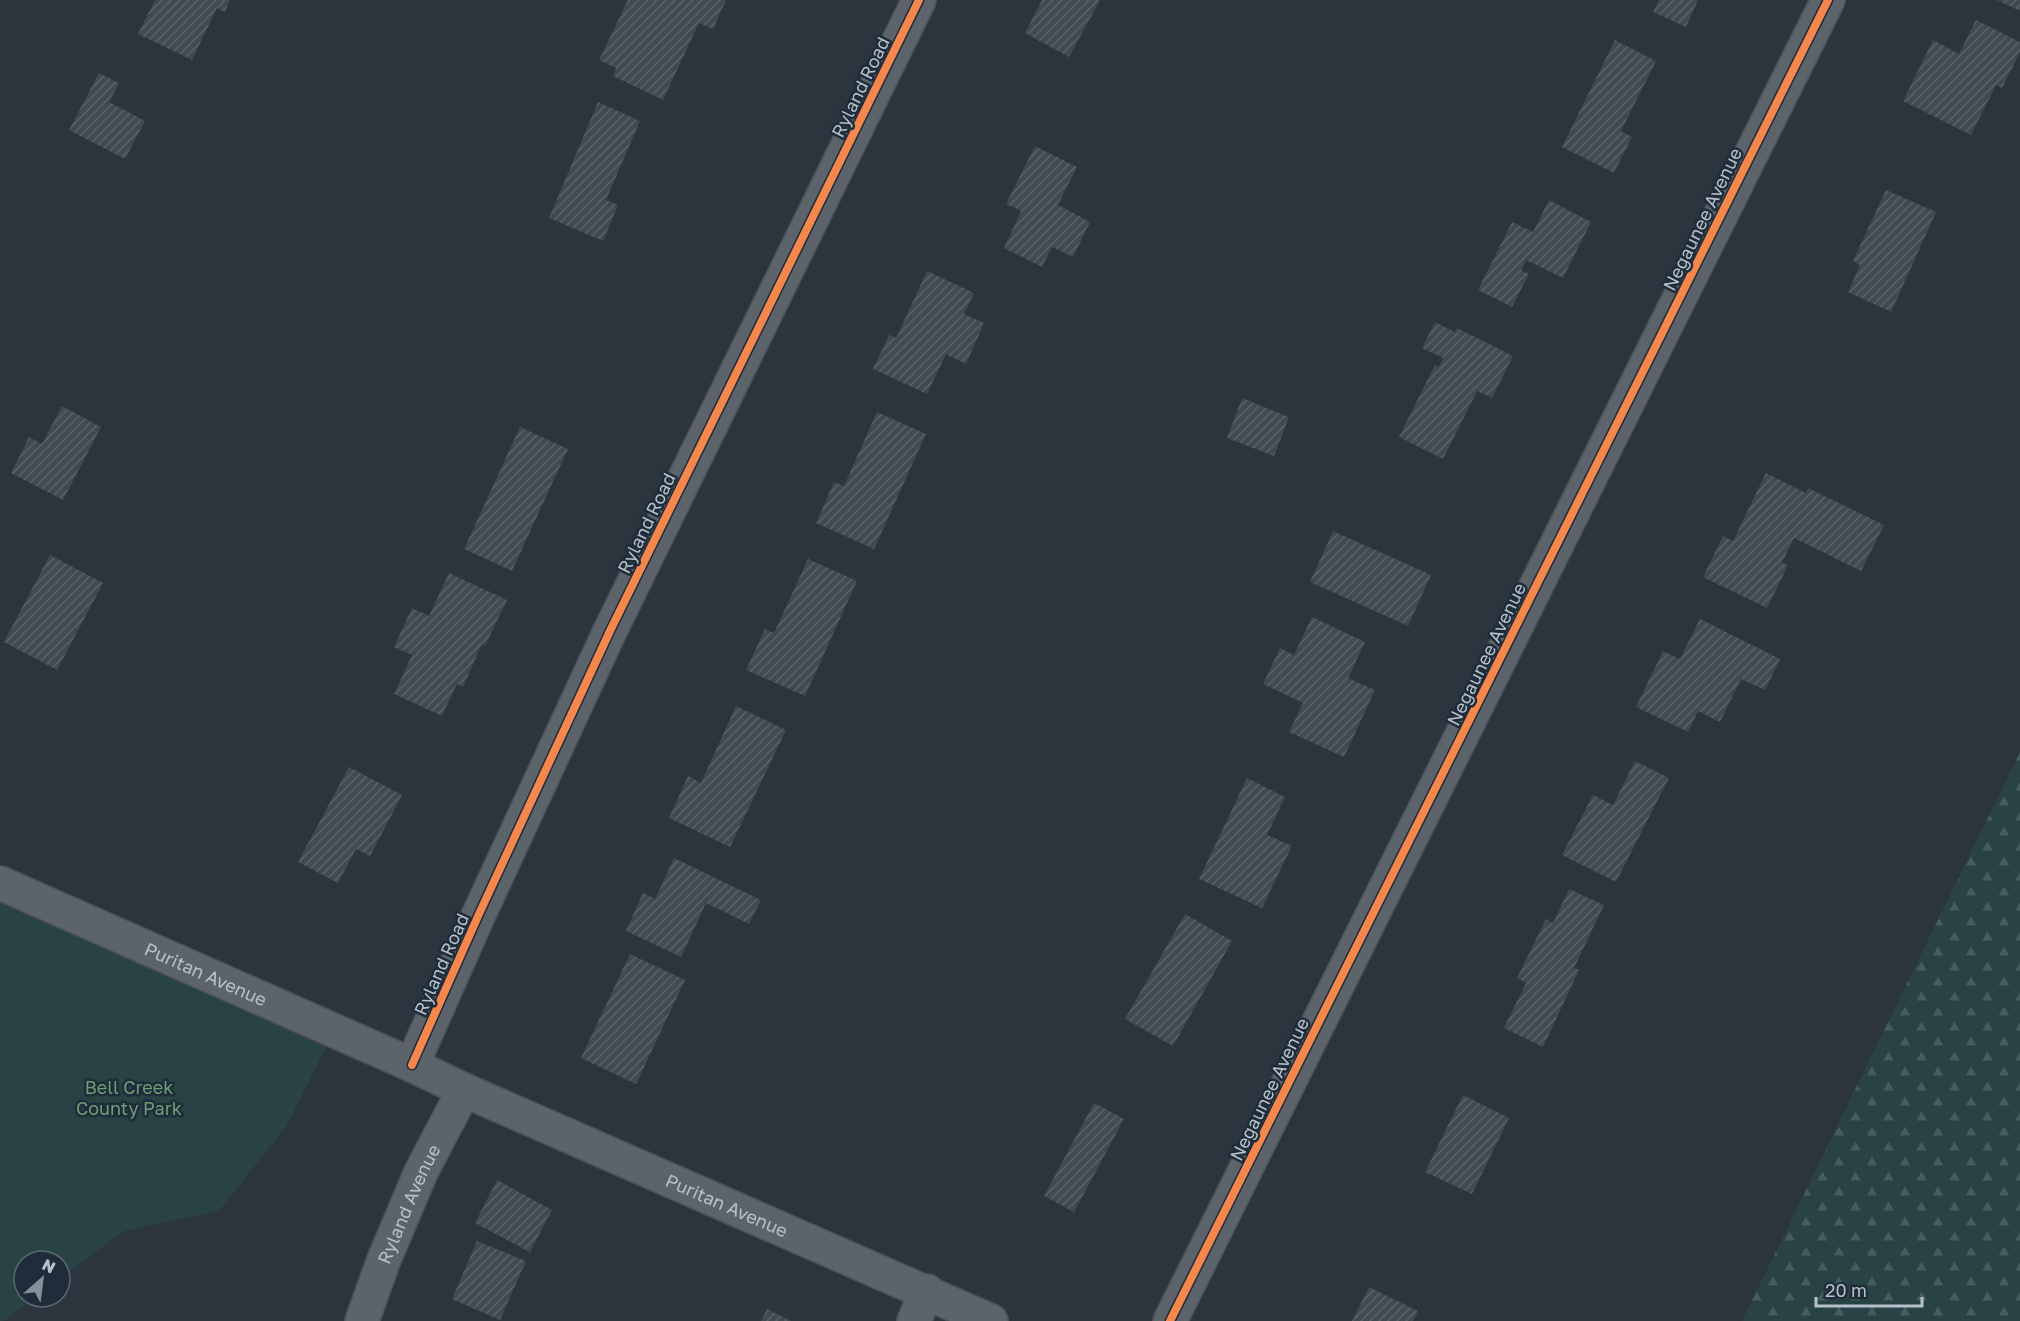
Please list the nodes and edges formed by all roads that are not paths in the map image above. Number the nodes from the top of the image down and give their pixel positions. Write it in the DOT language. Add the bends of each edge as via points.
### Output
graph roads {
  1 [pos="919,0"];
  2 [pos="1828,0"];
  3 [pos="0,883"];
  4 [pos="412,1065"];
  5 [pos="464,1090"];
  6 [pos="927,1291"];
  7 [pos="362,1321"];
  8 [pos="914,1321"];
  9 [pos="991,1321"];
  10 [pos="1170,1321"];
  1 -- 4 [label="street, Ryland Road" via="610,631"];
  2 -- 10 [label="street, Negaunee Avenue"];
  3 -- 4 [label="street, Puritan Avenue"];
  4 -- 5 [label="street, Puritan Avenue"];
  5 -- 6 [label="street, Puritan Avenue"];
  5 -- 7 [label="street, Ryland Avenue" via="421,1172 382,1262"];
  6 -- 8 [label="street"];
  6 -- 9 [label="street, Puritan Avenue"];
}
